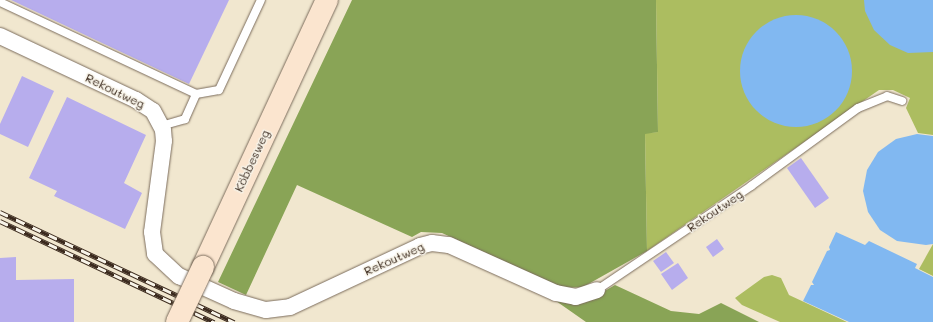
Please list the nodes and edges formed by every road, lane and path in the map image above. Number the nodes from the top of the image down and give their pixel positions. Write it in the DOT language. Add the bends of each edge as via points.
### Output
graph roads {
  1 [pos="261,0"];
  2 [pos="327,0"];
  3 [pos="0,2"];
  4 [pos="0,36"];
  5 [pos="196,94"];
  6 [pos="902,101"];
  7 [pos="162,126"];
  8 [pos="598,290"];
  9 [pos="177,322"];
  1 -- 5 [label="lane" via="219,90"];
  2 -- 9 [label="main road, Köbbesweg, bridge"];
  3 -- 5 [label="lane"];
  4 -- 7 [label="street, Rekoutweg" via="144,104 153,111"];
  5 -- 7 [label="lane" via="184,119"];
  6 -- 8 [label="lane, Rekoutweg" via="887,96 858,108 751,186"];
  7 -- 8 [label="street, Rekoutweg" via="164,141 152,232 155,254 173,272 234,301 266,310 290,307 420,246 432,243 449,245 556,293 576,297"];
}
